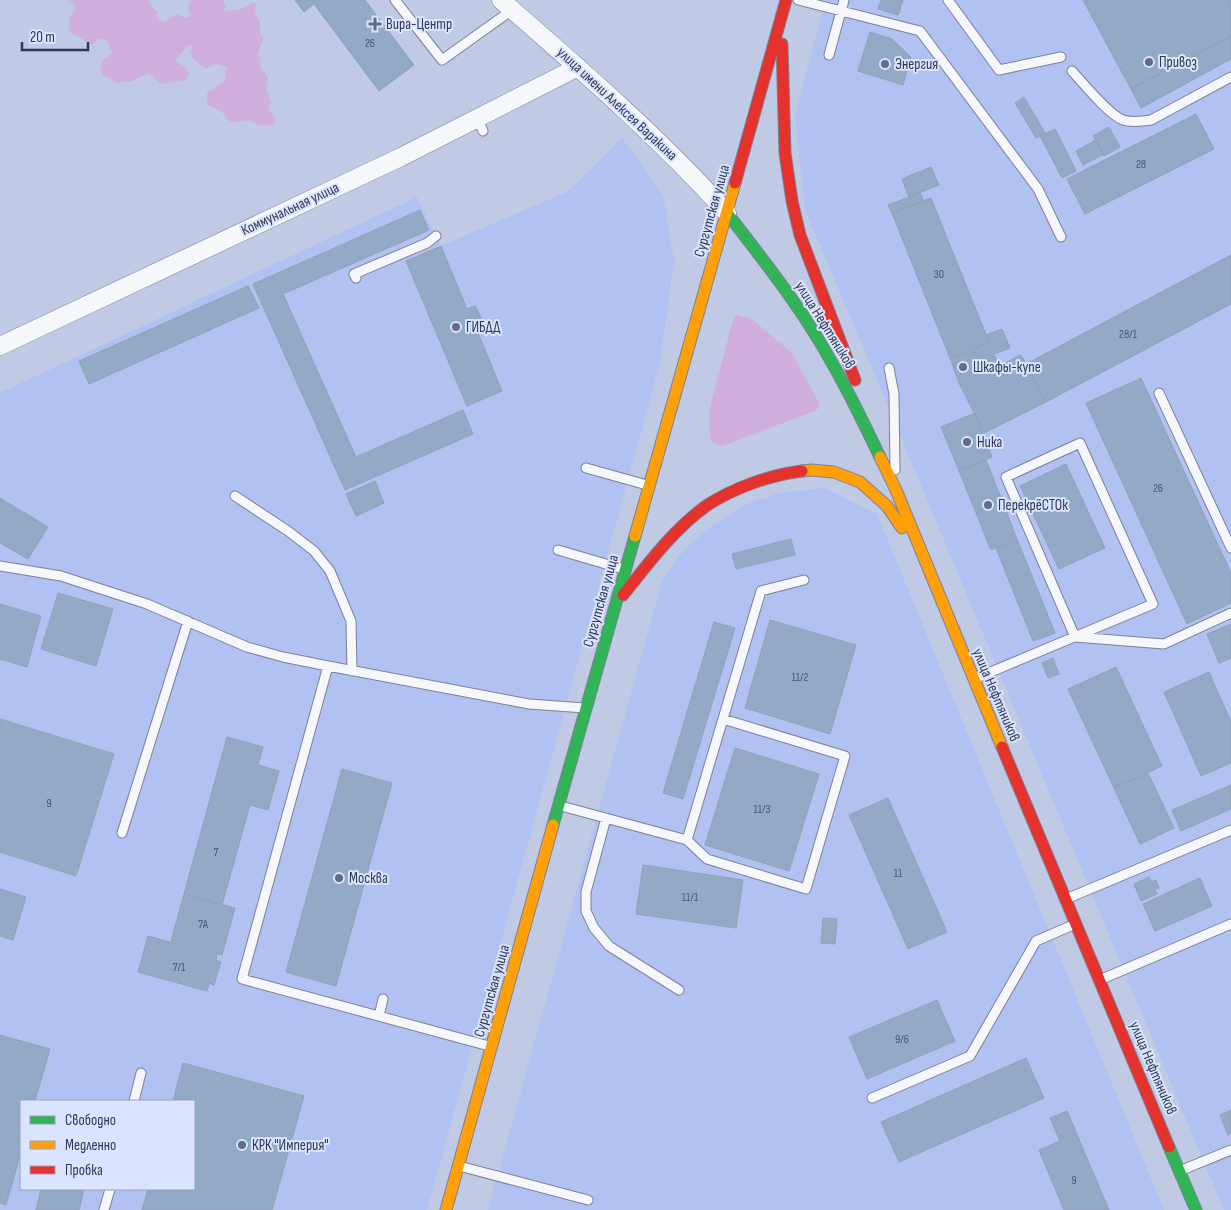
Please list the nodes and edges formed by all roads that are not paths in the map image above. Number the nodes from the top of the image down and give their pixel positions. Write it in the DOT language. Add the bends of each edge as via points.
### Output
graph roads {
  1 [pos="395,0"];
  2 [pos="786,0"];
  3 [pos="798,0"];
  4 [pos="844,0"];
  5 [pos="948,0"];
  6 [pos="507,5"];
  7 [pos="841,11"];
  8 [pos="781,17"];
  9 [pos="830,54"];
  10 [pos="1061,57"];
  11 [pos="578,67"];
  12 [pos="1072,71"];
  13 [pos="1231,76"];
  14 [pos="727,214"];
  15 [pos="436,236"];
  16 [pos="1061,237"];
  17 [pos="356,278"];
  18 [pos="0,346"];
  19 [pos="889,368"];
  20 [pos="1159,393"];
  21 [pos="586,468"];
  22 [pos="650,486"];
  23 [pos="896,490"];
  24 [pos="235,496"];
  25 [pos="1231,548"];
  26 [pos="558,550"];
  27 [pos="921,554"];
  28 [pos="0,566"];
  29 [pos="626,570"];
  30 [pos="804,580"];
  31 [pos="615,605"];
  32 [pos="1231,613"];
  33 [pos="188,620"];
  34 [pos="1075,637"];
  35 [pos="328,666"];
  36 [pos="352,671"];
  37 [pos="973,679"];
  38 [pos="586,708"];
  39 [pos="723,720"];
  40 [pos="559,805"];
  41 [pos="606,818"];
  42 [pos="1231,830"];
  43 [pos="122,833"];
  44 [pos="687,840"];
  45 [pos="1066,899"];
  46 [pos="1076,924"];
  47 [pos="1231,924"];
  48 [pos="1099,980"];
  49 [pos="679,990"];
  50 [pos="383,999"];
  51 [pos="379,1016"];
  52 [pos="492,1047"];
  53 [pos="141,1074"];
  54 [pos="872,1098"];
  55 [pos="134,1100"];
  56 [pos="1231,1150"];
  57 [pos="459,1166"];
  58 [pos="1180,1172"];
  59 [pos="110,1190"];
  60 [pos="588,1200"];
  61 [pos="104,1210"];
  62 [pos="446,1210"];
  63 [pos="1196,1210"];
  1 -- 6 [label="lane" via="442,60"];
  2 -- 8 [label="main road, Сургутская улица"];
  3 -- 7 [label="lane"];
  4 -- 7 [label="lane"];
  5 -- 10 [label="lane" via="999,70"];
  6 -- 11 [label="street, улица имени Алексея Варакина"];
  7 -- 9 [label="lane"];
  7 -- 16 [label="lane" via="920,32 1038,188"];
  8 -- 14 [label="main road, Сургутская улица"];
  8 -- 23 [label="main road" via="785,153 800,235"];
  11 -- 14 [label="street, улица имени Алексея Варакина" via="670,152"];
  11 -- 18 [label="street, Коммунальная улица" via="480,125 392,161"];
  12 -- 13 [label="lane" via="1115,116 1136,121 1151,120"];
  14 -- 22 [label="main road, Сургутская улица"];
  14 -- 23 [label="main road, улица Нефтяников" via="807,321 842,382"];
  15 -- 17 [label="lane" via="427,243 354,274"];
  19 -- 23 [label="lane" via="894,394"];
  20 -- 25 [label="lane"];
  21 -- 22 [label="lane"];
  22 -- 29 [label="main road, Сургутская улица"];
  23 -- 27 [label="main road, улица Нефтяников"];
  24 -- 36 [label="lane" via="314,551 330,571 351,621"];
  26 -- 29 [label="lane"];
  27 -- 31 [label="main road" via="887,506 860,482 834,472 811,470 781,474 738,489 707,506 658,552"];
  27 -- 37 [label="main road, улица Нефтяников"];
  28 -- 33 [label="lane" via="61,576"];
  29 -- 31 [label="main road, Сургутская улица"];
  30 -- 39 [label="lane" via="761,591"];
  31 -- 38 [label="main road, Сургутская улица"];
  32 -- 34 [label="lane" via="1164,644"];
  33 -- 35 [label="lane" via="247,647"];
  33 -- 43 [label="lane"];
  34 -- 34 [label="lane" via="1153,604 1080,443 1006,477"];
  34 -- 37 [label="lane"];
  35 -- 36 [label="lane"];
  35 -- 51 [label="lane" via="242,979"];
  36 -- 38 [label="lane" via="529,704"];
  37 -- 45 [label="main road, улица Нефтяников"];
  38 -- 40 [label="main road, Сургутская улица"];
  39 -- 44 [label="lane"];
  39 -- 44 [label="lane" via="845,756 806,889 707,859"];
  40 -- 41 [label="lane"];
  40 -- 52 [label="main road, Сургутская улица"];
  41 -- 44 [label="lane"];
  41 -- 49 [label="lane" via="586,892 586,911 594,928 609,946"];
  42 -- 45 [label="lane"];
  45 -- 46 [label="main road, улица Нефтяников"];
  46 -- 48 [label="main road, улица Нефтяников"];
  46 -- 54 [label="lane" via="1036,941 970,1056"];
  47 -- 48 [label="lane"];
  48 -- 58 [label="main road, улица Нефтяников"];
  50 -- 51 [label="lane"];
  51 -- 52 [label="lane"];
  52 -- 57 [label="main road, Сургутская улица"];
  53 -- 55 [label="lane"];
  56 -- 58 [label="lane"];
  57 -- 60 [label="lane"];
  57 -- 62 [label="main road, Сургутская улица"];
  58 -- 63 [label="main road, улица Нефтяников"];
  59 -- 61 [label="lane"];
}
